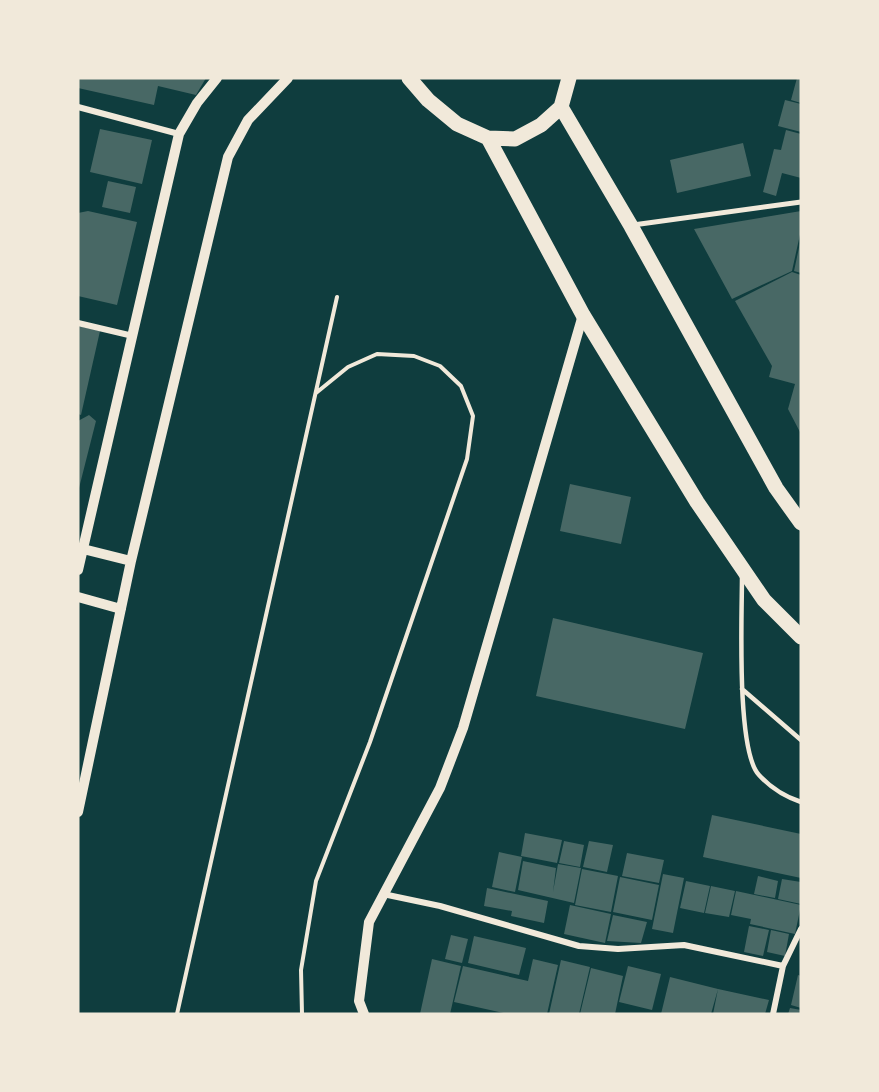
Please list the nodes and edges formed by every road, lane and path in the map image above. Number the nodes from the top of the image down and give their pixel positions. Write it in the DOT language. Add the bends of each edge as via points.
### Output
graph roads {
  1 [pos="217,78"];
  2 [pos="288,78"];
  3 [pos="409,78"];
  4 [pos="569,78"];
  5 [pos="78,107"];
  6 [pos="561,107"];
  7 [pos="179,134"];
  8 [pos="488,138"];
  9 [pos="801,202"];
  10 [pos="631,225"];
  11 [pos="338,297"];
  12 [pos="582,315"];
  13 [pos="78,323"];
  14 [pos="134,336"];
  15 [pos="316,393"];
  16 [pos="801,523"];
  17 [pos="81,549"];
  18 [pos="131,561"];
  19 [pos="742,567"];
  20 [pos="78,570"];
  21 [pos="78,597"];
  22 [pos="121,609"];
  23 [pos="801,637"];
  24 [pos="742,689"];
  25 [pos="801,740"];
  26 [pos="801,802"];
  27 [pos="78,812"];
  28 [pos="382,894"];
  29 [pos="801,929"];
  30 [pos="783,966"];
  31 [pos="177,1014"];
  32 [pos="302,1014"];
  33 [pos="364,1014"];
  34 [pos="772,1014"];
  1 -- 7 [label="street"];
  2 -- 18 [label="street" via="248,120 228,157"];
  3 -- 8 [label="main road" via="457,124"];
  4 -- 6 [label="main road"];
  5 -- 7 [label="street"];
  6 -- 8 [label="main road" via="541,125 515,139"];
  6 -- 10 [label="main road"];
  7 -- 14 [label="street"];
  8 -- 12 [label="main road"];
  9 -- 10 [label="street"];
  10 -- 16 [label="main road" via="776,488"];
  11 -- 15 [label="path"];
  12 -- 19 [label="main road" via="697,502"];
  12 -- 28 [label="street" via="463,728 440,788"];
  13 -- 14 [label="street"];
  14 -- 17 [label="street"];
  15 -- 31 [label="path"];
  15 -- 32 [label="path" via="348,367 376,354 414,356 440,366 461,386 473,416 467,459 370,742 316,881 301,970"];
  17 -- 18 [label="street"];
  17 -- 20 [label="street"];
  18 -- 22 [label="street"];
  19 -- 23 [label="main road" via="764,600"];
  19 -- 24 [label="lane"];
  21 -- 22 [label="street"];
  22 -- 27 [label="street"];
  24 -- 25 [label="lane"];
  24 -- 26 [label="lane" via="747,743 757,774"];
  28 -- 30 [label="street" via="440,906 579,946 618,949 684,945"];
  28 -- 33 [label="street" via="369,922 359,1001"];
  29 -- 30 [label="street"];
  30 -- 34 [label="street"];
}
